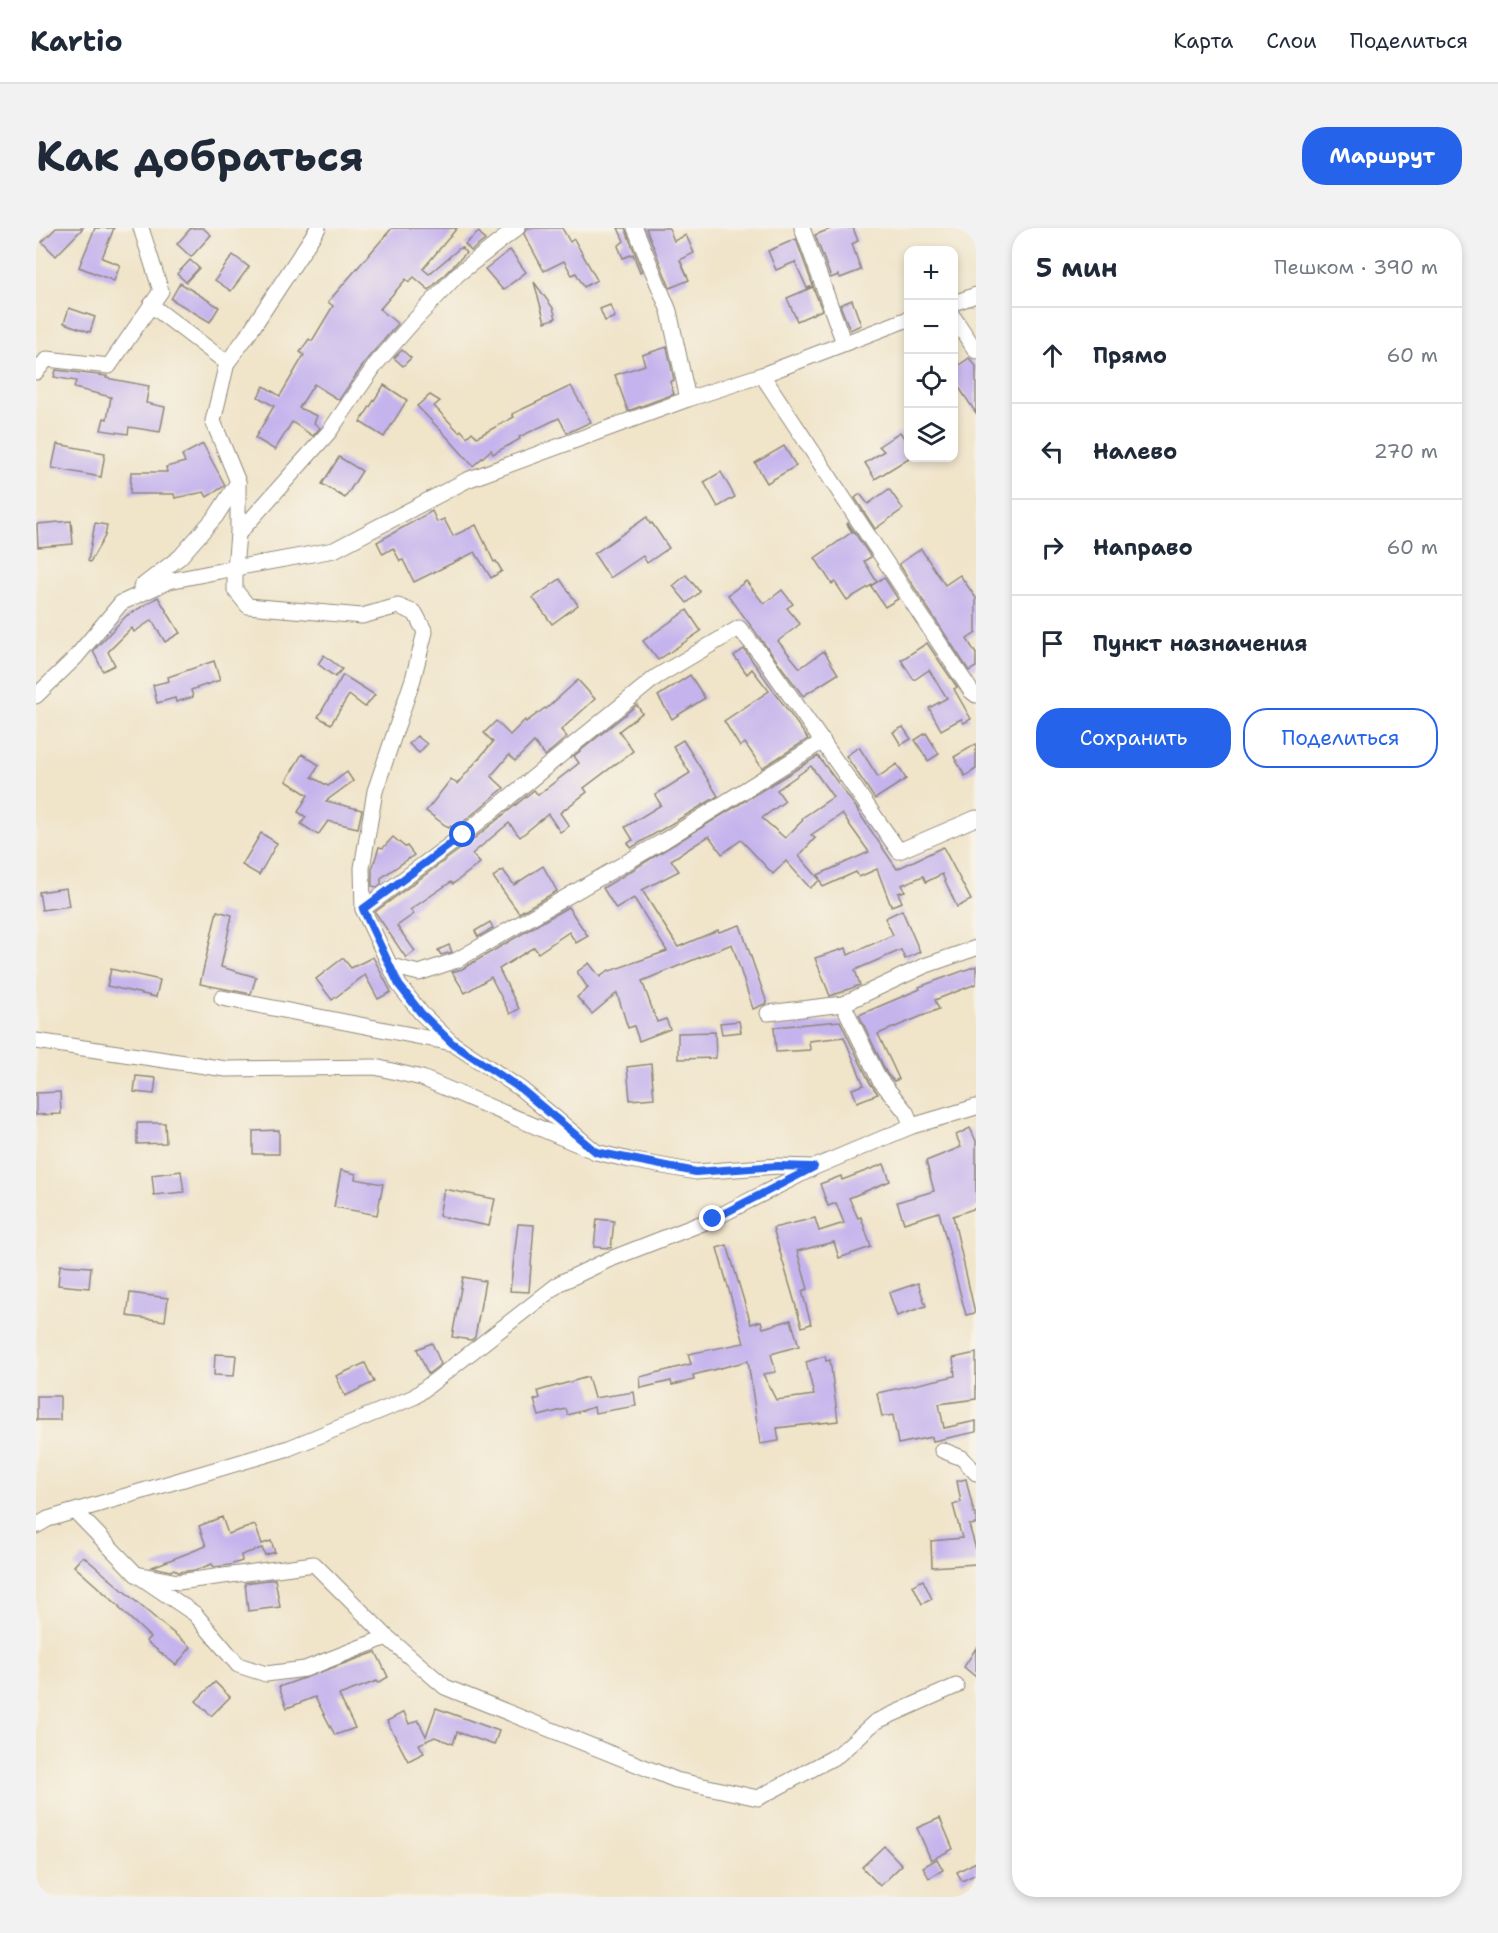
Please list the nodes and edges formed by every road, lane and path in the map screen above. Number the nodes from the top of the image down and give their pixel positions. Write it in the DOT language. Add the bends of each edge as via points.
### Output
graph roads {
  1 [pos="141,228"];
  2 [pos="318,228"];
  3 [pos="518,228"];
  4 [pos="635,228"];
  5 [pos="802,228"];
  6 [pos="976,295"];
  7 [pos="958,302"];
  8 [pos="151,305"];
  9 [pos="904,321"];
  10 [pos="958,324"];
  11 [pos="844,343"];
  12 [pos="976,351"];
  13 [pos="227,363"];
  14 [pos="36,372"];
  15 [pos="762,375"];
  16 [pos="688,399"];
  17 [pos="238,482"];
  18 [pos="238,534"];
  19 [pos="236,568"];
  20 [pos="120,603"];
  21 [pos="976,695"];
  22 [pos="36,696"];
  23 [pos="823,741"];
  24 [pos="976,818"];
  25 [pos="363,909"];
  26 [pos="976,948"];
  27 [pos="391,966"];
  28 [pos="222,998"];
  29 [pos="843,1004"];
  30 [pos="768,1013"];
  31 [pos="36,1041"];
  32 [pos="452,1043"];
  33 [pos="976,1107"];
  34 [pos="912,1126"];
  35 [pos="596,1152"];
  36 [pos="814,1167"];
  37 [pos="942,1450"];
  38 [pos="976,1473"];
  39 [pos="76,1512"];
  40 [pos="36,1526"];
  41 [pos="136,1574"];
  42 [pos="387,1637"];
  43 [pos="956,1686"];
  1 -- 8 [label="street" via="161,291"];
  2 -- 13 [label="street"];
  3 -- 18 [label="street" via="458,274 411,324 376,364 329,432"];
  4 -- 16 [label="street" via="669,311"];
  5 -- 11 [label="street"];
  6 -- 7 [label="street"];
  8 -- 13 [label="street"];
  8 -- 14 [label="street" via="109,366 47,359"];
  9 -- 11 [label="street"];
  10 -- 12 [label="street"];
  11 -- 15 [label="street"];
  13 -- 17 [label="street" via="213,421"];
  15 -- 16 [label="street"];
  15 -- 21 [label="street"];
  16 -- 19 [label="street" via="466,480 333,550"];
  17 -- 18 [label="street"];
  17 -- 20 [label="street" via="216,516 180,557"];
  18 -- 19 [label="street"];
  19 -- 20 [label="street" via="169,581"];
  19 -- 25 [label="street" via="235,590 248,606 362,616 398,606 415,613 425,632 375,791 362,868"];
  20 -- 22 [label="street" via="75,658"];
  23 -- 24 [label="street" via="899,851"];
  23 -- 25 [label="street" via="739,627 656,677 463,835"];
  23 -- 27 [label="street" via="665,840 457,960 419,973"];
  25 -- 27 [label="street"];
  26 -- 29 [label="street" via="924,966"];
  27 -- 32 [label="street" via="399,985 421,1013"];
  28 -- 32 [label="street"];
  29 -- 30 [label="street"];
  29 -- 34 [label="street" via="879,1080 906,1112"];
  31 -- 35 [label="street" via="226,1069 375,1067 422,1078"];
  32 -- 35 [label="street" via="521,1089"];
  33 -- 34 [label="street"];
  34 -- 36 [label="street"];
  35 -- 36 [label="street" via="696,1172"];
  36 -- 39 [label="street" via="713,1219 560,1282 414,1397 289,1448"];
  37 -- 38 [label="street" via="962,1458"];
  39 -- 40 [label="street"];
  39 -- 41 [label="street"];
  41 -- 42 [label="street" via="178,1582 314,1564"];
  41 -- 42 [label="street" via="195,1614 238,1665 266,1674 305,1669"];
  42 -- 43 [label="street" via="445,1687 676,1780 758,1798 838,1755 875,1722"];
}
